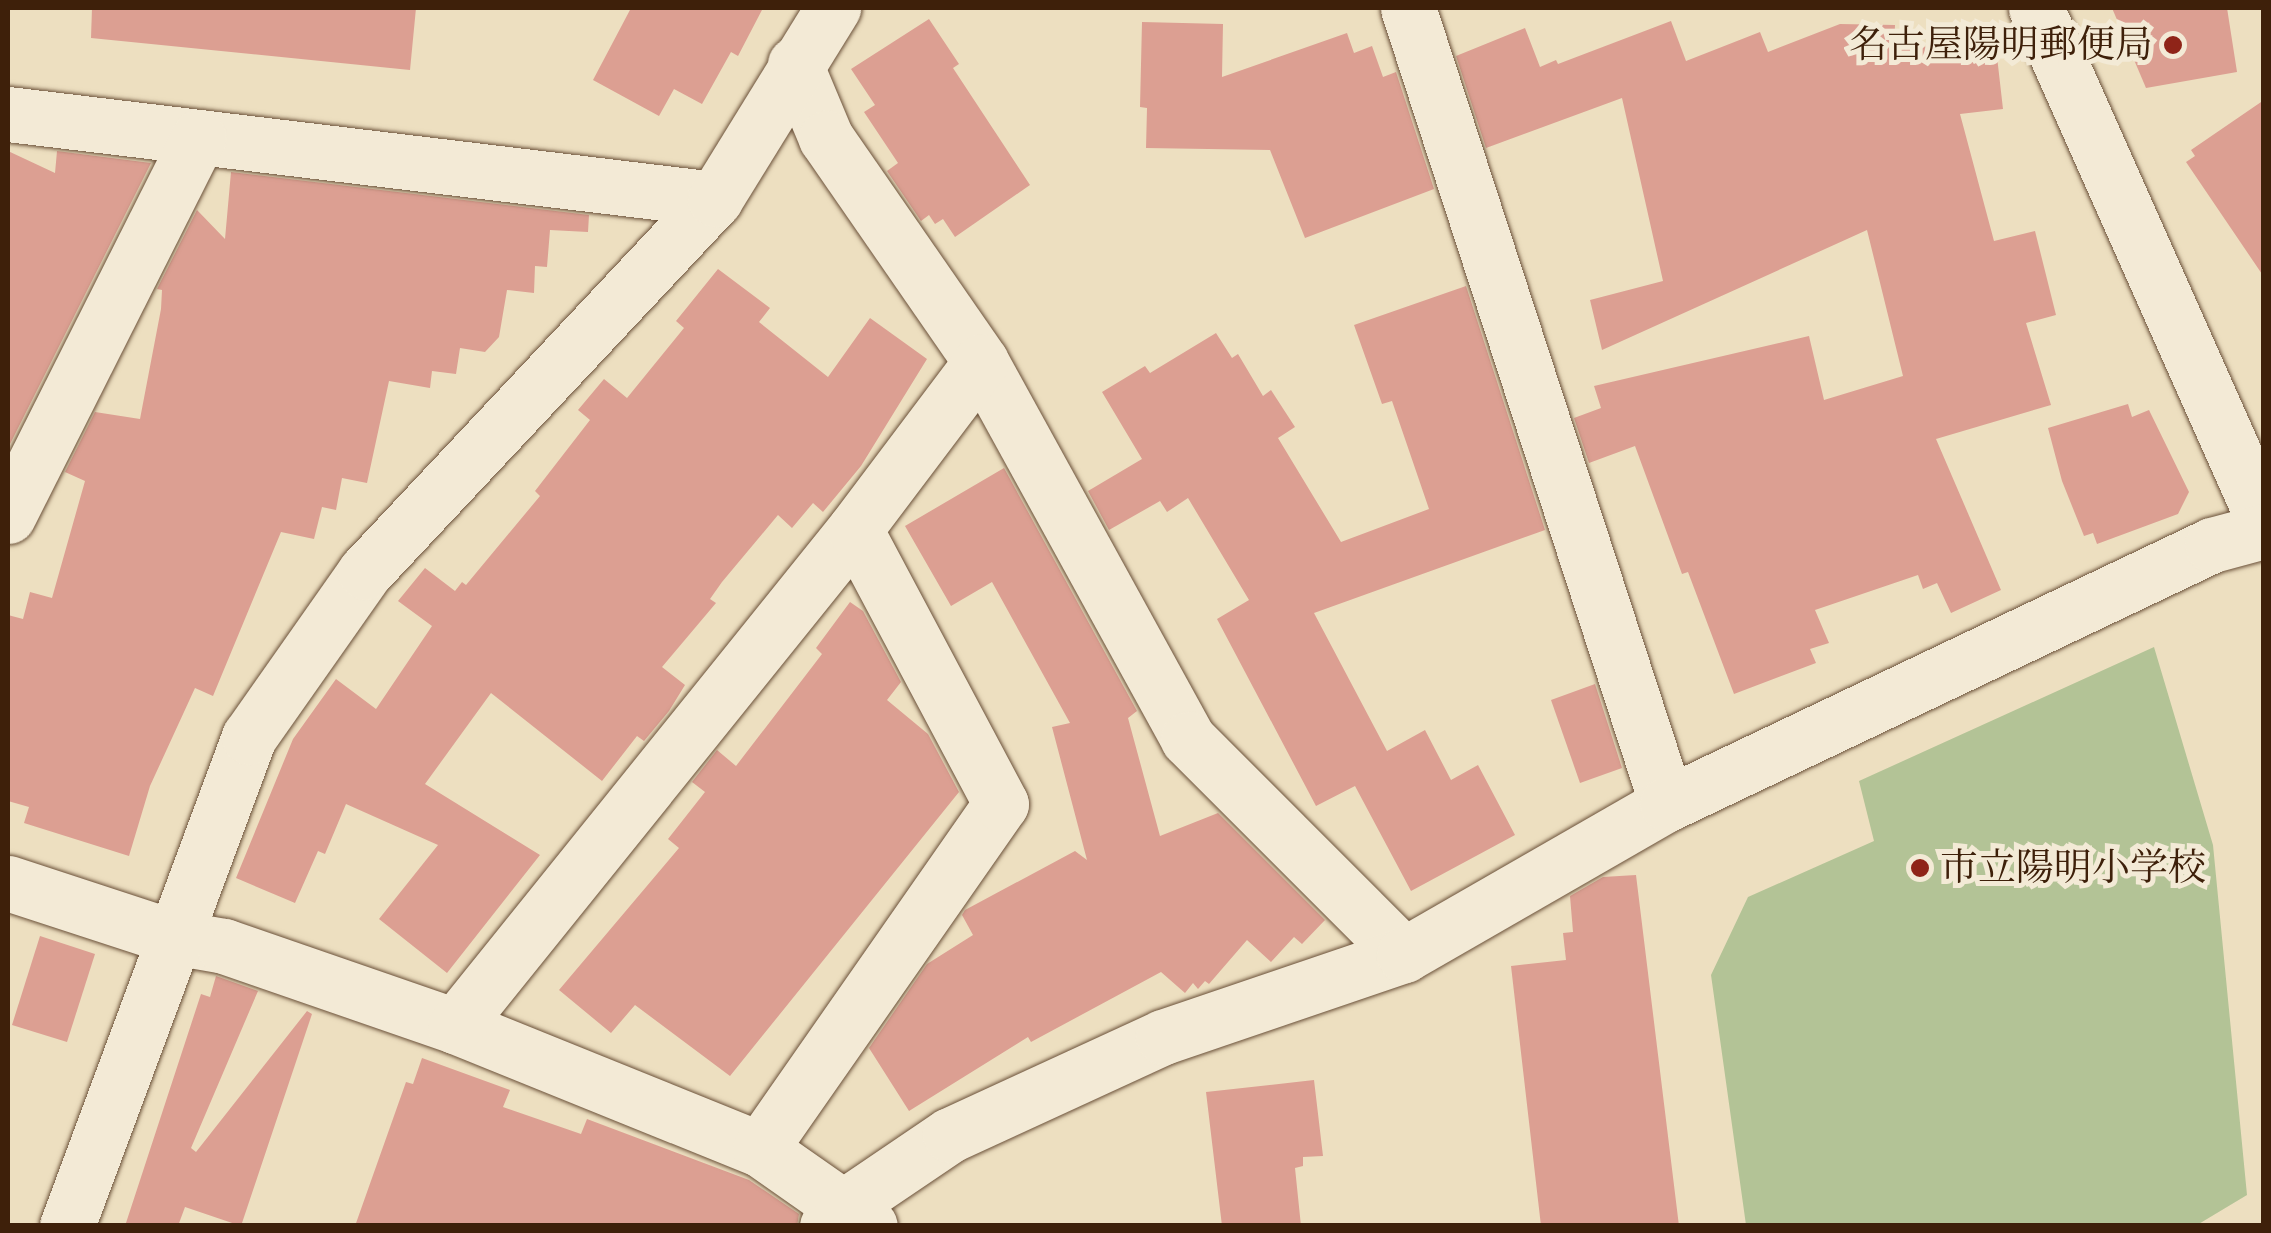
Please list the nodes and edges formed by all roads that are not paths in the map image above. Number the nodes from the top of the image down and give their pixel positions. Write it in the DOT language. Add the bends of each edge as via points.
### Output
graph roads {
  1 [pos="833,8"];
  2 [pos="1408,8"];
  3 [pos="2036,8"];
  4 [pos="795,64"];
  5 [pos="8,114"];
  6 [pos="199,137"];
  7 [pos="715,199"];
  8 [pos="980,362"];
  9 [pos="2250,460"];
  10 [pos="8,516"];
  11 [pos="2264,521"];
  12 [pos="855,529"];
  13 [pos="2264,531"];
  14 [pos="1667,804"];
  15 [pos="8,883"];
  16 [pos="173,937"];
  17 [pos="1404,955"];
  18 [pos="455,1026"];
  19 [pos="760,1149"];
  20 [pos="846,1220"];
  21 [pos="67,1226"];
  1 -- 4 [label="street"];
  2 -- 14 [label="street"];
  3 -- 9 [label="street"];
  4 -- 7 [label="street"];
  4 -- 8 [label="street" via="826,138"];
  5 -- 6 [label="street"];
  6 -- 7 [label="street"];
  6 -- 10 [label="street"];
  7 -- 16 [label="street" via="366,572 249,736"];
  8 -- 12 [label="street"];
  8 -- 17 [label="street" via="1188,739"];
  9 -- 11 [label="street"];
  12 -- 18 [label="street"];
  12 -- 19 [label="street" via="1001,804"];
  13 -- 14 [label="street" via="2212,545"];
  14 -- 17 [label="street"];
  15 -- 16 [label="street"];
  16 -- 18 [label="street" via="224,946"];
  16 -- 21 [label="street"];
  17 -- 20 [label="street" via="1163,1037 950,1136"];
  18 -- 19 [label="street"];
  19 -- 20 [label="street"];
}
